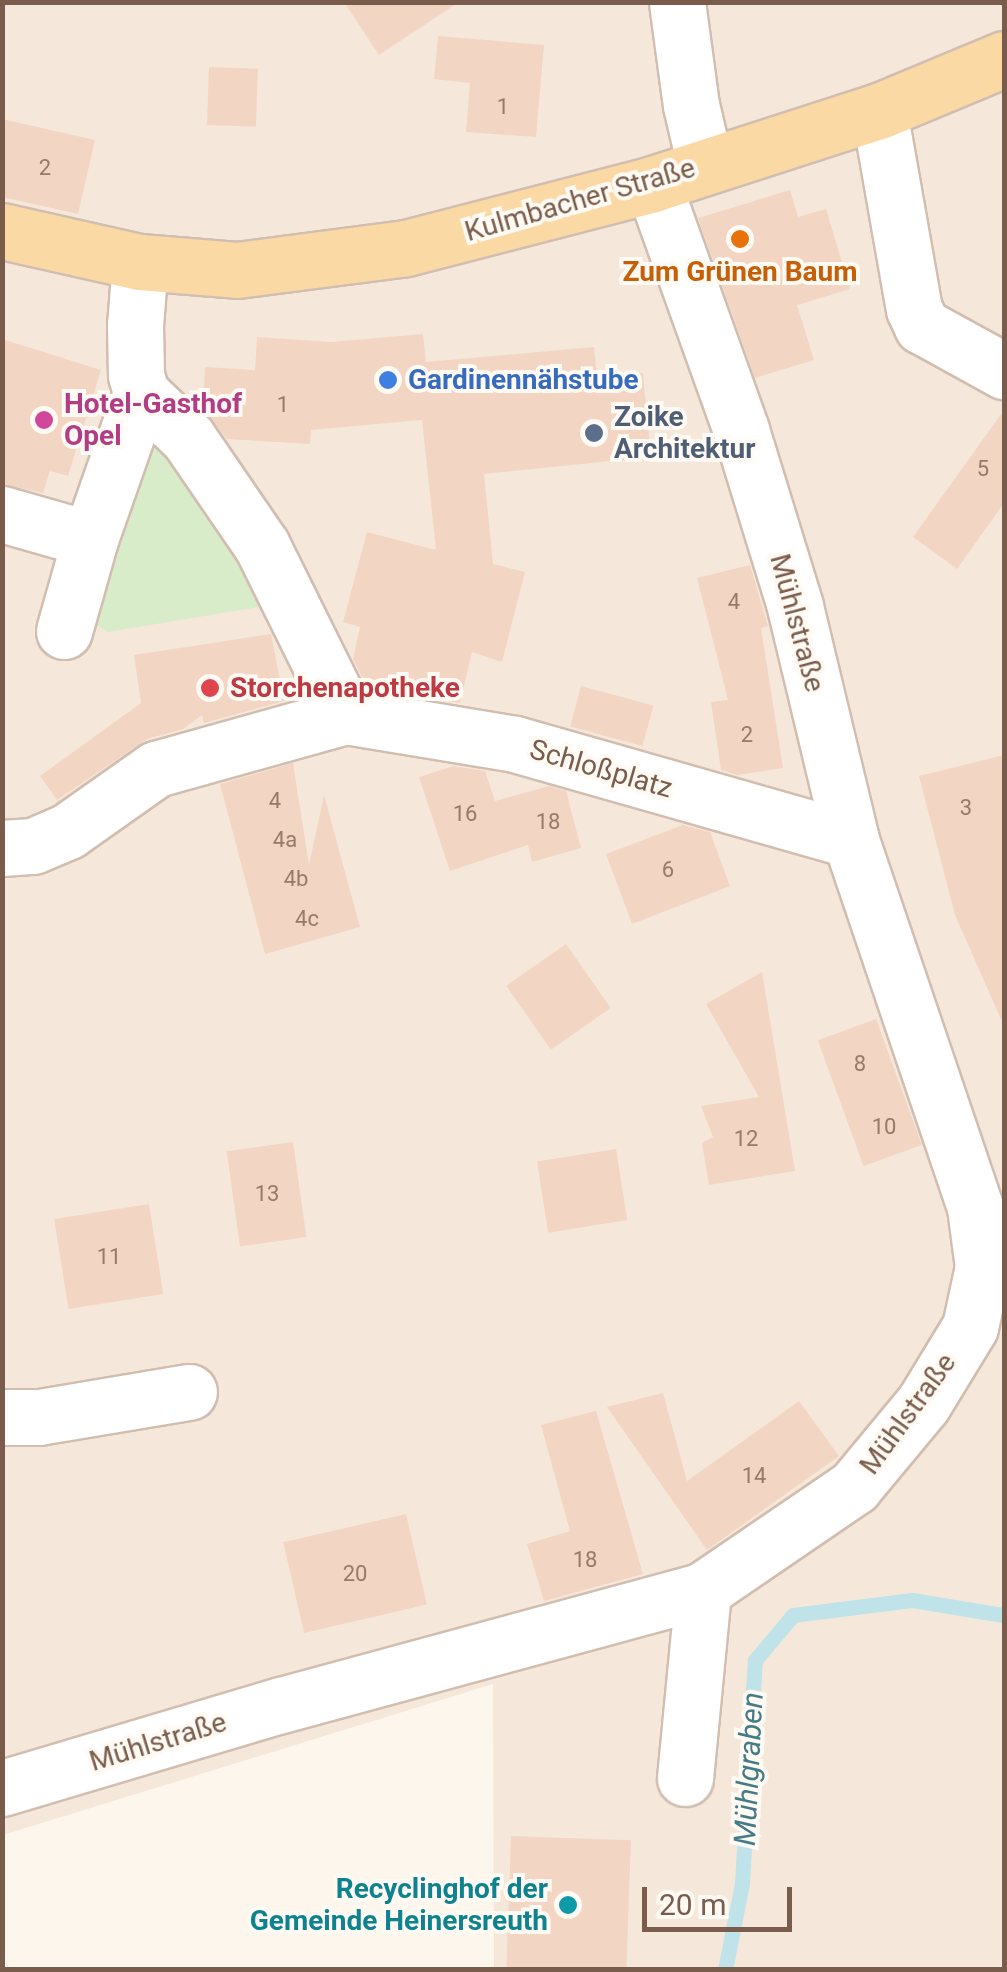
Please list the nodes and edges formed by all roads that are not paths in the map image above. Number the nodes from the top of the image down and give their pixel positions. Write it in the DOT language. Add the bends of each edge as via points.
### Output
graph roads {
  1 [pos="677,2"];
  2 [pos="1004,59"];
  3 [pos="880,111"];
  4 [pos="705,165"];
  5 [pos="652,184"];
  6 [pos="2,231"];
  7 [pos="140,262"];
  8 [pos="1004,371"];
  9 [pos="142,393"];
  10 [pos="2,514"];
  11 [pos="90,539"];
  12 [pos="64,631"];
  13 [pos="346,716"];
  14 [pos="850,840"];
  15 [pos="2,848"];
  16 [pos="990,1204"];
  17 [pos="189,1392"];
  18 [pos="2,1417"];
  19 [pos="702,1590"];
  20 [pos="685,1778"];
  21 [pos="2,1788"];
  1 -- 4 [label="street"];
  2 -- 3 [label="main road, Kulmbacher Straße"];
  3 -- 4 [label="main road, Kulmbacher Straße"];
  3 -- 8 [label="street" via="914,310 922,326"];
  4 -- 5 [label="main road, Kulmbacher Straße"];
  5 -- 7 [label="main road, Kulmbacher Straße" via="406,248 311,263 236,270"];
  5 -- 14 [label="street, Mühlstraße" via="795,606"];
  6 -- 7 [label="main road, Kulmbacher Straße"];
  7 -- 9 [label="street" via="135,325"];
  9 -- 11 [label="street"];
  9 -- 13 [label="street" via="188,438 262,546"];
  10 -- 11 [label="street"];
  11 -- 12 [label="street"];
  13 -- 14 [label="street, Schloßplatz" via="515,744"];
  13 -- 15 [label="street, Schloßplatz" via="156,769 68,831 33,846"];
  14 -- 16 [label="street, Mühlstraße"];
  16 -- 19 [label="street, Mühlstraße" via="970,1326 923,1404 854,1487"];
  17 -- 18 [label="street" via="73,1413"];
  19 -- 20 [label="street"];
  19 -- 21 [label="street, Mühlstraße"];
}
